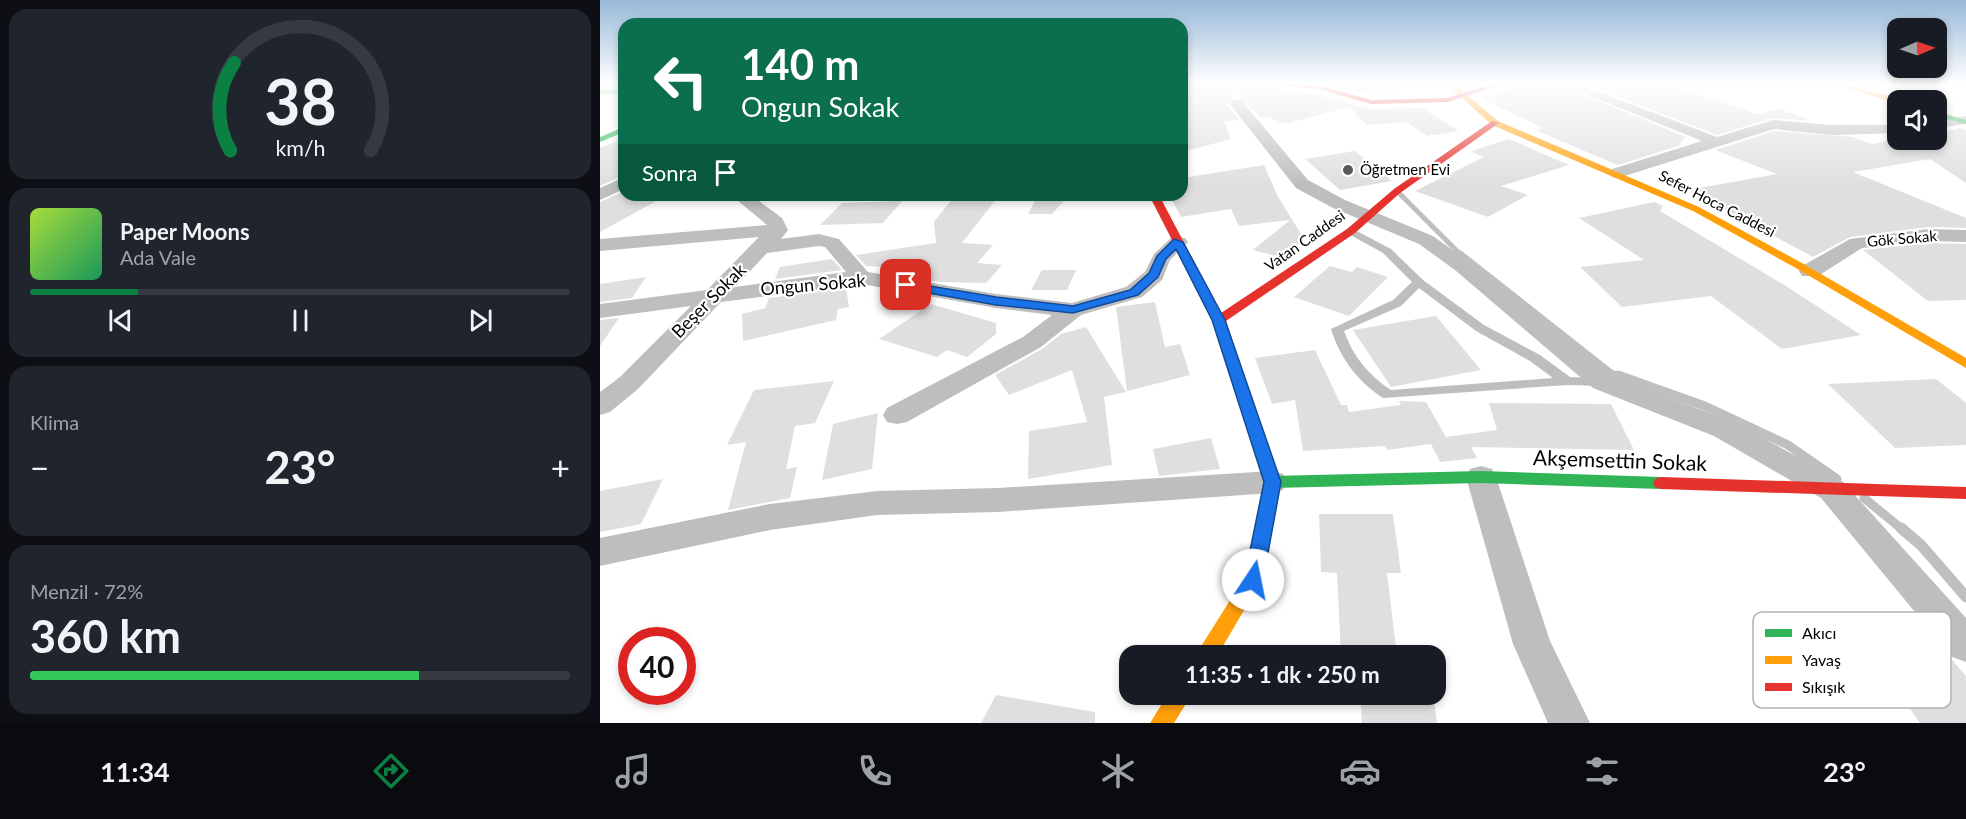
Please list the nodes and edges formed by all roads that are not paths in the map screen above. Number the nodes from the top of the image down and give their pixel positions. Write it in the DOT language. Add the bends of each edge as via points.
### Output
graph roads {
  1 [pos="1248,118"];
  2 [pos="1487,118"];
  3 [pos="1655,118"];
  4 [pos="1965,121"];
  5 [pos="1495,123"];
  6 [pos="1947,123"];
  7 [pos="1887,129"];
  8 [pos="1718,142"];
  9 [pos="1618,173"];
  10 [pos="618,185"];
  11 [pos="600,195"];
  12 [pos="748,201"];
  13 [pos="1157,201"];
  14 [pos="1368,214"];
  15 [pos="778,230"];
  16 [pos="1350,231"];
  17 [pos="1966,236"];
  18 [pos="1178,242"];
  19 [pos="600,245"];
  20 [pos="763,247"];
  21 [pos="1810,271"];
  22 [pos="861,277"];
  23 [pos="1419,282"];
  24 [pos="714,296"];
  25 [pos="1073,309"];
  26 [pos="600,311"];
  27 [pos="1219,320"];
  28 [pos="1966,364"];
  29 [pos="1568,381"];
  30 [pos="1602,382"];
  31 [pos="600,406"];
  32 [pos="897,415"];
  33 [pos="1481,477"];
  34 [pos="1272,482"];
  35 [pos="1832,490"];
  36 [pos="1966,493"];
  37 [pos="600,552"];
  38 [pos="1937,612"];
  39 [pos="1951,628"];
  40 [pos="1212,645"];
  41 [pos="1966,645"];
  42 [pos="1173,705"];
  43 [pos="1161,723"];
  44 [pos="1569,723"];
  1 -- 14 [label="street" via="1302,184"];
  2 -- 5 [label="street, Sefer Hoca Caddesi"];
  3 -- 8 [label="street"];
  4 -- 6 [label="street"];
  5 -- 9 [label="street, Sefer Hoca Caddesi"];
  5 -- 14 [label="street, Vatan Caddesi"];
  7 -- 8 [label="street" via="1832,130 1773,124"];
  8 -- 9 [label="street"];
  9 -- 21 [label="street, Sefer Hoca Caddesi" via="1695,208"];
  10 -- 11 [label="street"];
  12 -- 15 [label="street" via="775,222"];
  13 -- 18 [label="street"];
  14 -- 16 [label="street, Vatan Caddesi"];
  14 -- 30 [label="street" via="1426,240"];
  15 -- 19 [label="street"];
  15 -- 20 [label="street, Beşer Sokak"];
  16 -- 23 [label="lane" via="1387,251"];
  16 -- 27 [label="street, Vatan Caddesi"];
  17 -- 21 [label="street, Gök Sokak" via="1928,235 1857,243"];
  18 -- 25 [label="street, Ongun Sokak" via="1161,258 1154,275 1134,292"];
  18 -- 27 [label="street"];
  20 -- 22 [label="street" via="819,240 832,243"];
  20 -- 24 [label="street, Beşer Sokak"];
  21 -- 28 [label="street, Sefer Hoca Caddesi"];
  22 -- 24 [label="street, Ongun Sokak"];
  22 -- 25 [label="street, Ongun Sokak" via="996,301"];
  23 -- 29 [label="lane" via="1480,328"];
  23 -- 29 [label="lane" via="1397,303 1337,329 1341,344 1368,383 1388,395"];
  24 -- 26 [label="street, Ongun Sokak"];
  24 -- 31 [label="street, Beşer Sokak" via="629,383"];
  25 -- 32 [label="street" via="1032,342"];
  27 -- 34 [label="street"];
  29 -- 30 [label="lane"];
  30 -- 35 [label="street" via="1724,429"];
  33 -- 34 [label="street, Akşemsettin Sokak"];
  33 -- 35 [label="street, Akşemsettin Sokak"];
  33 -- 44 [label="street" via="1532,644"];
  34 -- 37 [label="street" via="998,500 878,503 770,517"];
  34 -- 40 [label="street" via="1253,580"];
  35 -- 36 [label="street, Akşemsettin Sokak"];
  35 -- 38 [label="street"];
  39 -- 41 [label="street"];
  42 -- 43 [label="street"];
}
